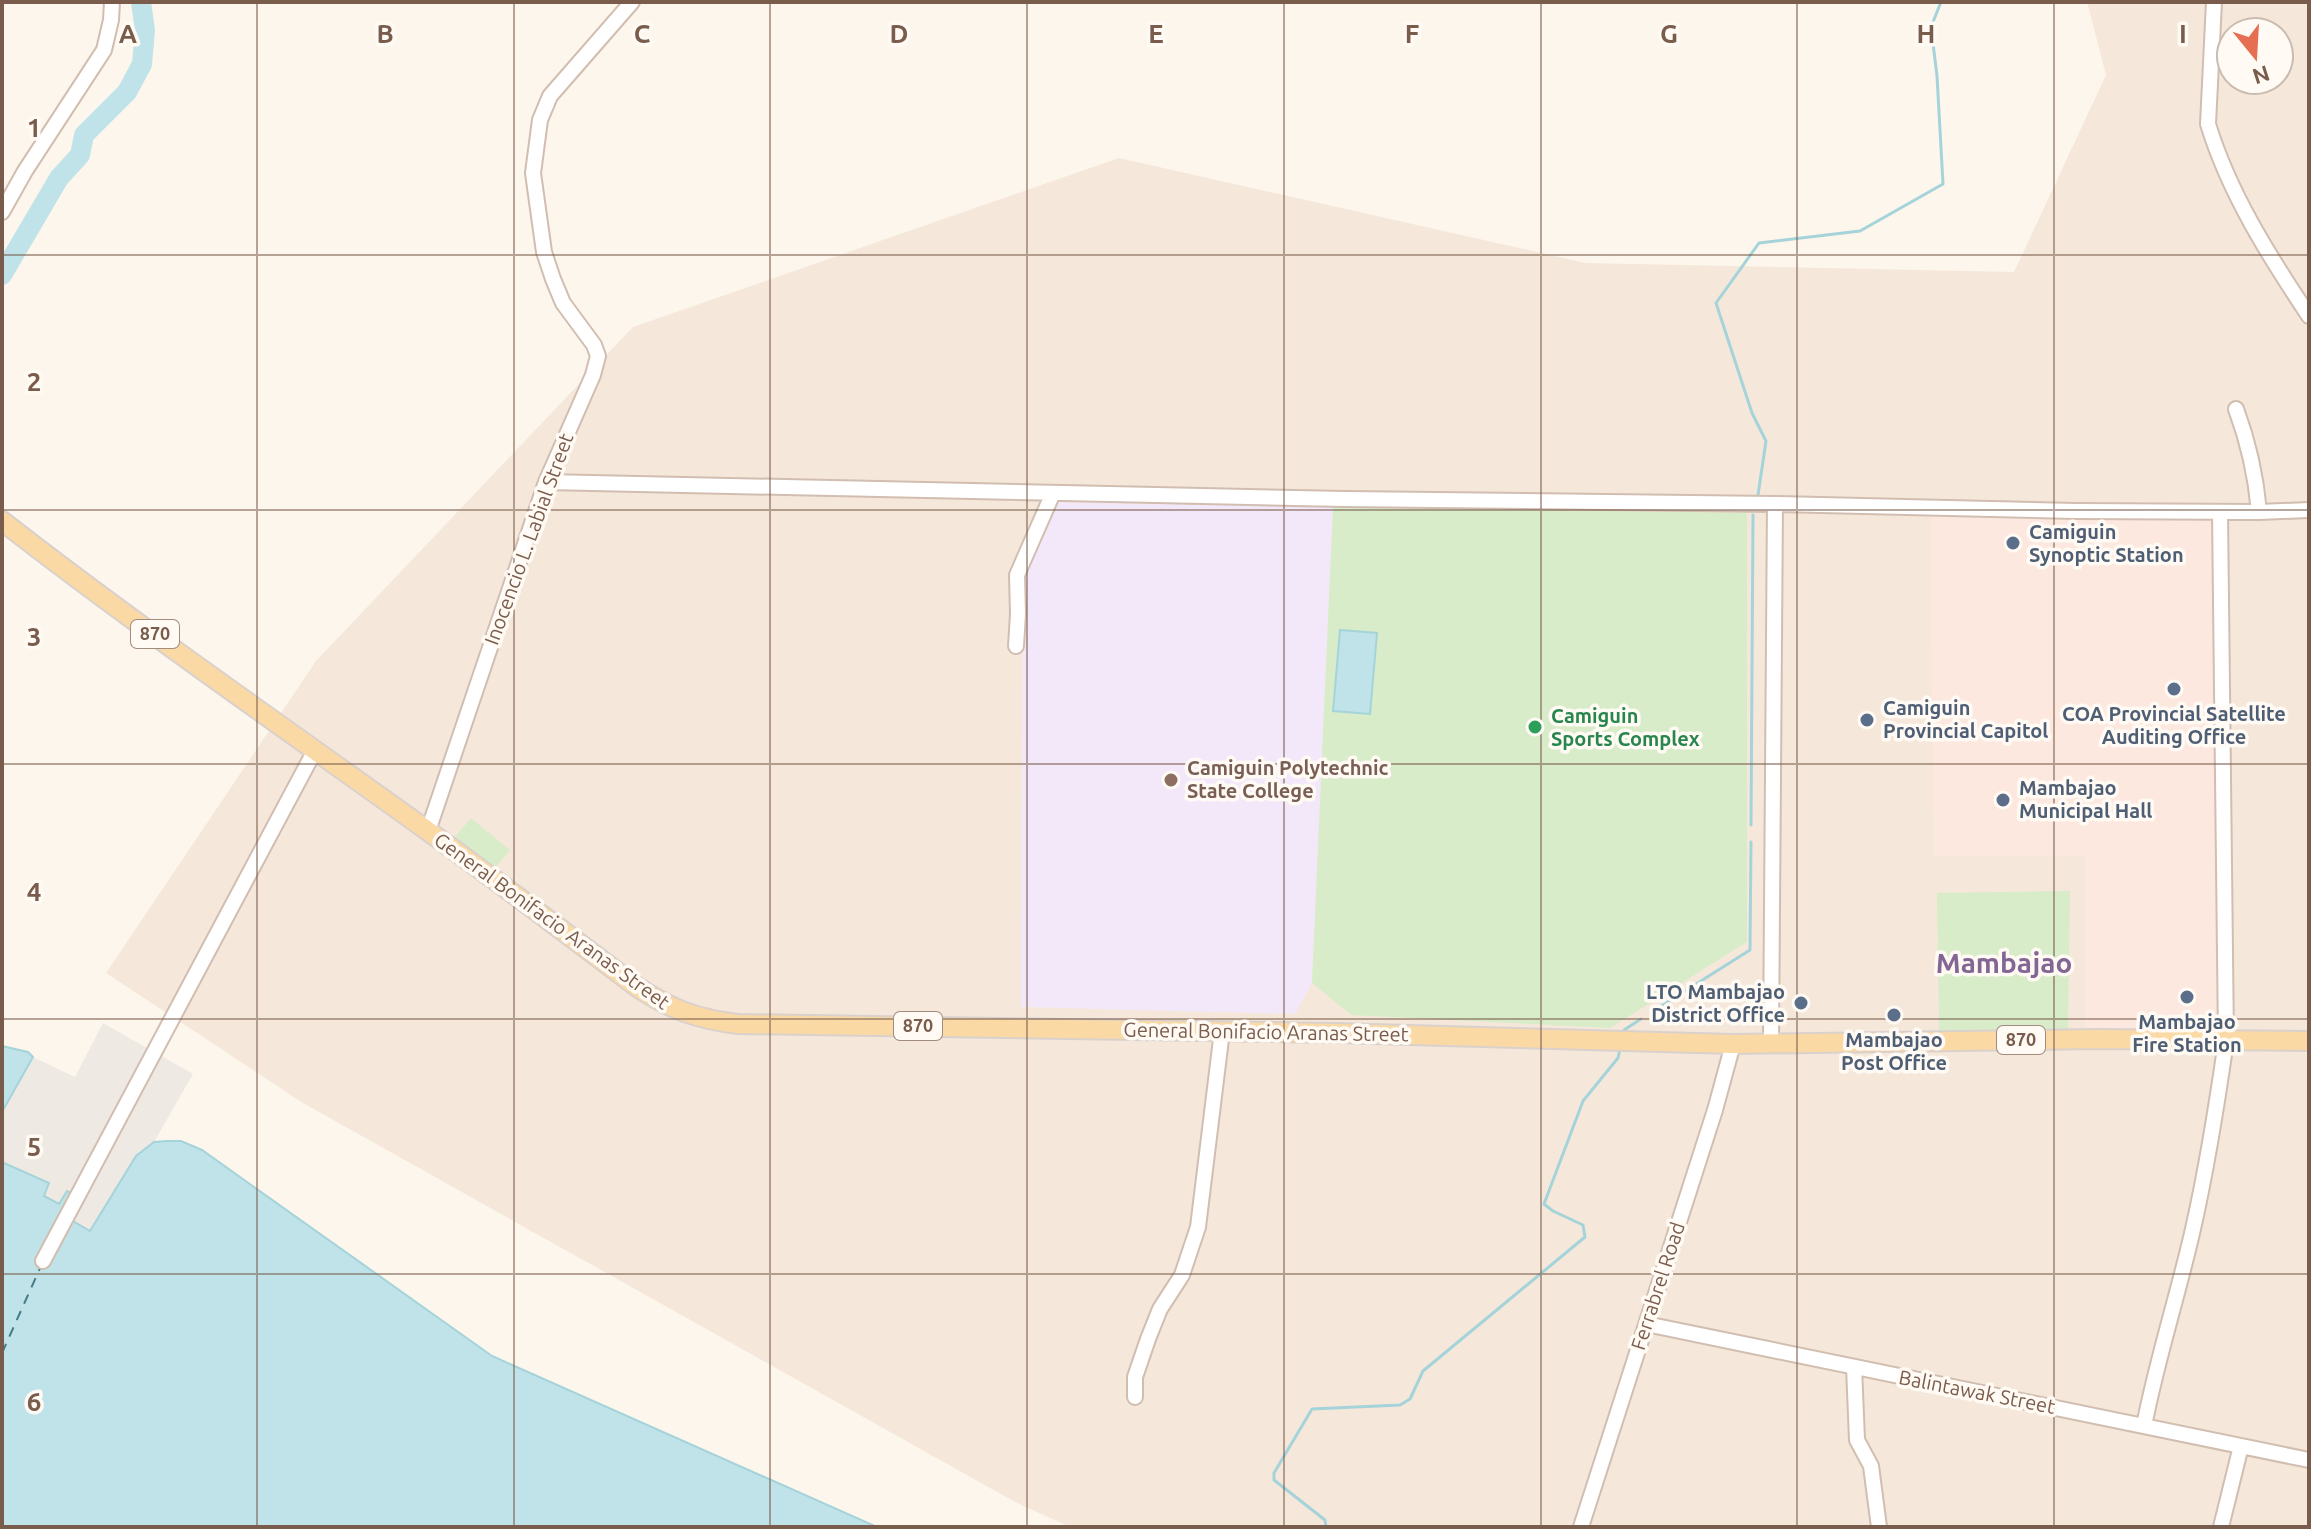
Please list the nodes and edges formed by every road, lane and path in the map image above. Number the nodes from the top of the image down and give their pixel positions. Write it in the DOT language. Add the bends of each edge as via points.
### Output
graph roads {
  1 [pos="112,2"];
  2 [pos="632,2"];
  3 [pos="2214,2"];
  4 [pos="2,212"];
  5 [pos="2309,316"];
  6 [pos="2236,409"];
  7 [pos="546,482"];
  8 [pos="1053,493"];
  9 [pos="1775,504"];
  10 [pos="2309,510"];
  11 [pos="2220,512"];
  12 [pos="2259,512"];
  13 [pos="2,521"];
  14 [pos="1016,646"];
  15 [pos="311,750"];
  16 [pos="428,831"];
  17 [pos="1222,1031"];
  18 [pos="2226,1041"];
  19 [pos="2309,1041"];
  20 [pos="1771,1043"];
  21 [pos="1733,1044"];
  22 [pos="43,1261"];
  23 [pos="1646,1324"];
  24 [pos="1854,1367"];
  25 [pos="1135,1397"];
  26 [pos="2144,1426"];
  27 [pos="2241,1446"];
  28 [pos="2309,1460"];
  29 [pos="1581,1527"];
  30 [pos="1879,1527"];
  31 [pos="2221,1527"];
  1 -- 4 [label="street" via="104,50"];
  2 -- 7 [label="street, Inocencio L. Labial Street" via="550,96 540,120 533,173 544,252 563,303 598,356"];
  3 -- 5 [label="street" via="2208,124 2213,142 2242,207"];
  6 -- 12 [label="street" via="2254,469"];
  7 -- 8 [label="street"];
  7 -- 16 [label="street, Inocencio L. Labial Street"];
  8 -- 9 [label="street"];
  8 -- 14 [label="street" via="1017,575"];
  9 -- 11 [label="street"];
  9 -- 20 [label="street"];
  10 -- 12 [label="street"];
  11 -- 12 [label="street"];
  11 -- 18 [label="street"];
  13 -- 15 [label="main road, 870"];
  15 -- 16 [label="main road, General Bonifacio Aranas Street / 870"];
  15 -- 22 [label="street"];
  16 -- 17 [label="main road, General Bonifacio Aranas Street / 870" via="637,987 693,1016 738,1024"];
  17 -- 21 [label="main road, General Bonifacio Aranas Street / 870"];
  17 -- 25 [label="street" via="1198,1227 1182,1275 1152,1329 1135,1377"];
  18 -- 19 [label="main road, General Bonifacio Aranas Street / 870"];
  18 -- 20 [label="main road, General Bonifacio Aranas Street / 870"];
  18 -- 26 [label="street" via="2193,1231"];
  20 -- 21 [label="main road, General Bonifacio Aranas Street / 870"];
  21 -- 23 [label="street, Ferrabrel Road"];
  23 -- 24 [label="street, Balintawak Street"];
  23 -- 29 [label="street, Ferrabrel Road"];
  24 -- 26 [label="street, Balintawak Street"];
  24 -- 30 [label="street" via="1857,1440 1871,1466"];
  26 -- 27 [label="street, Balintawak Street"];
  27 -- 28 [label="street, Balintawak Street"];
  27 -- 31 [label="street"];
}
